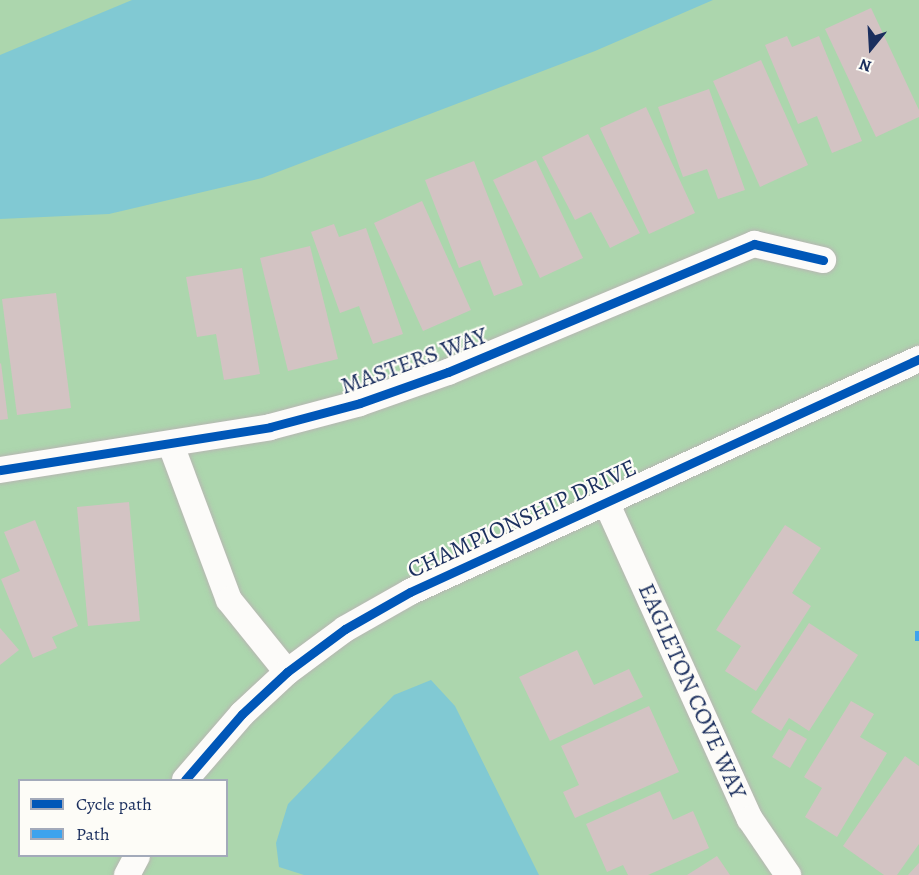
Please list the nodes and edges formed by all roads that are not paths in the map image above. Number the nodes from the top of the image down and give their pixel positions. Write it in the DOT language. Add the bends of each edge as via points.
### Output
graph roads {
  1 [pos="823,260"];
  2 [pos="919,359"];
  3 [pos="171,445"];
  4 [pos="0,470"];
  5 [pos="606,502"];
  6 [pos="287,672"];
  7 [pos="186,779"];
  8 [pos="136,857"];
  9 [pos="127,875"];
  10 [pos="788,875"];
  1 -- 3 [label="street, MASTERS WAY" via="754,244 448,372 371,399 270,427"];
  2 -- 5 [label="street, CHAMPIONSHIP DRIVE"];
  3 -- 4 [label="street, MASTERS WAY"];
  3 -- 6 [label="street" via="229,600"];
  5 -- 6 [label="street, CHAMPIONSHIP DRIVE" via="410,592 345,629"];
  5 -- 10 [label="street, EAGLETON COVE WAY" via="750,819"];
  6 -- 7 [label="street, CHAMPIONSHIP DRIVE" via="242,714"];
  8 -- 9 [label="street"];
}
